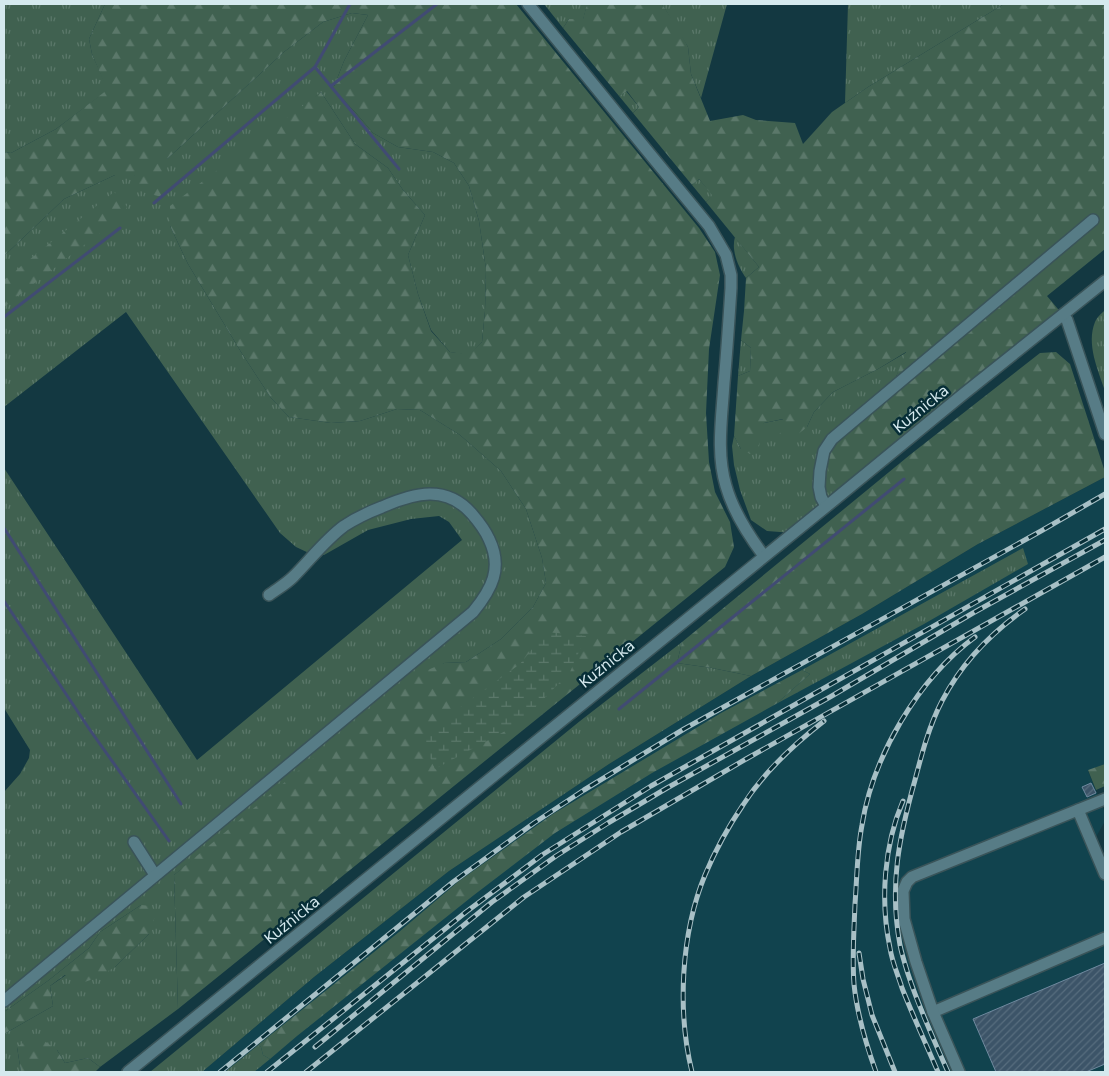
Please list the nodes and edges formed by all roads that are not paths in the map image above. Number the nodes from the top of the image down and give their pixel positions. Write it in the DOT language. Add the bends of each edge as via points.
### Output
graph roads {
  1 [pos="528,4"];
  2 [pos="1093,220"];
  3 [pos="1105,281"];
  4 [pos="1063,315"];
  5 [pos="1105,434"];
  6 [pos="826,506"];
  7 [pos="764,556"];
  8 [pos="269,595"];
  9 [pos="1104,799"];
  10 [pos="1078,810"];
  11 [pos="134,842"];
  12 [pos="1105,874"];
  13 [pos="155,875"];
  14 [pos="1105,938"];
  15 [pos="4,1001"];
  16 [pos="933,1012"];
  17 [pos="128,1072"];
  18 [pos="959,1072"];
  1 -- 7 [label="street" via="709,226 726,255 731,288 720,447 723,474 743,524"];
  2 -- 6 [label="street" via="832,439 824,451 820,471 819,488"];
  3 -- 4 [label="street, Kuźnicka"];
  4 -- 5 [label="street" via="1068,320"];
  4 -- 6 [label="street, Kuźnicka"];
  6 -- 7 [label="street, Kuźnicka"];
  7 -- 17 [label="street, Kuźnicka"];
  8 -- 13 [label="street" via="344,526 394,501 420,494 435,493 459,501 478,520 494,555 496,571 492,585 474,612"];
  9 -- 10 [label="street"];
  10 -- 12 [label="street"];
  10 -- 16 [label="street" via="912,877 907,882 903,891 904,920"];
  11 -- 13 [label="street"];
  13 -- 15 [label="street"];
  14 -- 16 [label="street"];
  16 -- 18 [label="street"];
}
